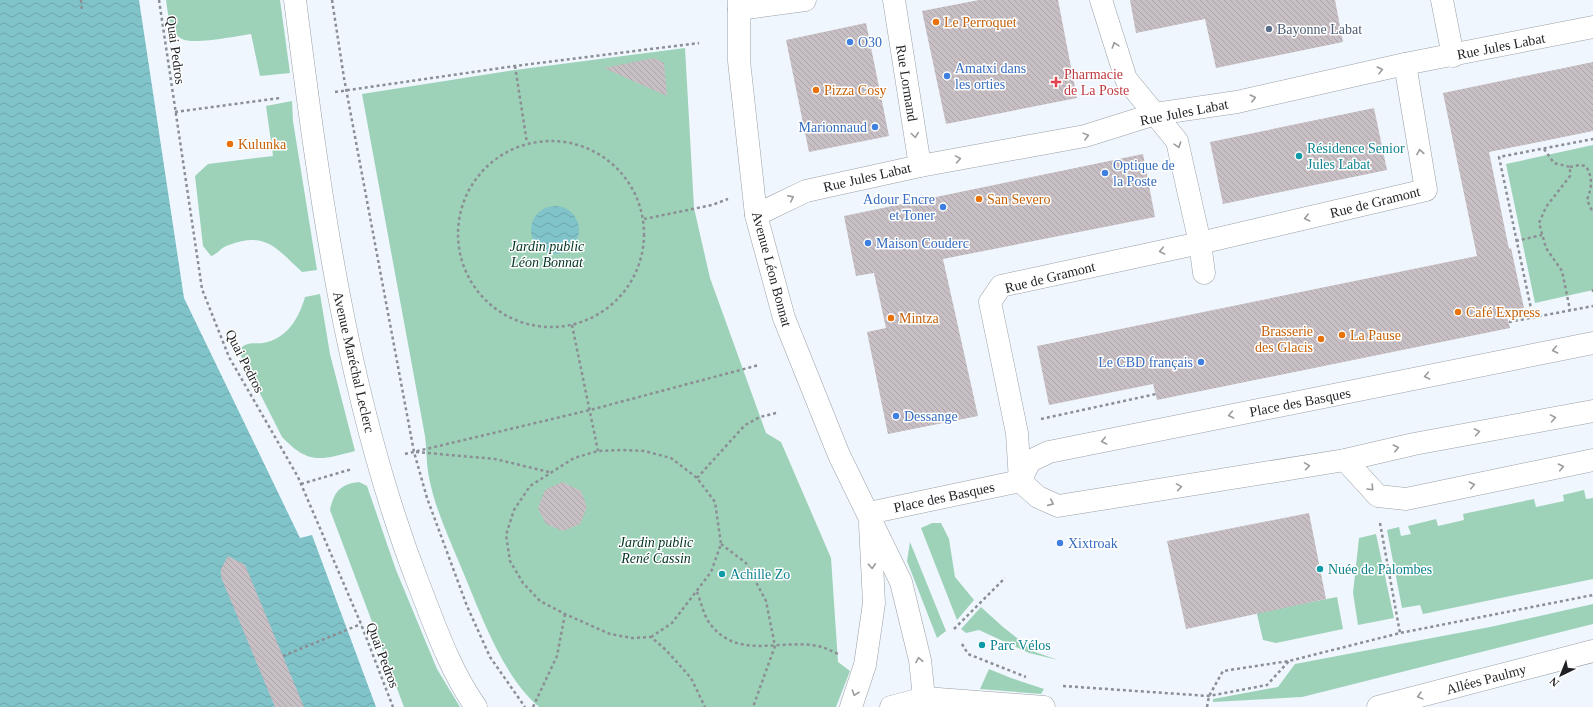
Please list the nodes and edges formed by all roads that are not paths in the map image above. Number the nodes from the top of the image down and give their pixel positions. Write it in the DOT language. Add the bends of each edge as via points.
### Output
graph roads {
  1 [pos="295,0"];
  2 [pos="805,0"];
  3 [pos="894,0"];
  4 [pos="1101,0"];
  5 [pos="1442,0"];
  6 [pos="739,5"];
  7 [pos="1593,27"];
  8 [pos="1453,56"];
  9 [pos="1405,64"];
  10 [pos="1155,114"];
  11 [pos="920,166"];
  12 [pos="756,215"];
  13 [pos="1200,243"];
  14 [pos="1204,273"];
  15 [pos="1593,343"];
  16 [pos="1593,411"];
  17 [pos="1345,460"];
  18 [pos="1593,460"];
  19 [pos="1020,481"];
  20 [pos="869,513"];
  21 [pos="1593,651"];
  22 [pos="925,703"];
  23 [pos="476,707"];
  24 [pos="851,707"];
  25 [pos="891,707"];
  26 [pos="1044,707"];
  27 [pos="1378,707"];
  1 -- 23 [label="street, Avenue Maréchal Leclerc" via="340,308 377,462 401,538 442,644 465,692"];
  2 -- 6 [label="street"];
  3 -- 11 [label="street, Rue Lormand, one-way"];
  10 -- 4 [label="street, one-way" via="1126,79"];
  5 -- 8 [label="street"];
  6 -- 12 [label="street, Avenue Léon Bonnat" via="739,61"];
  7 -- 8 [label="street, Rue Jules Labat"];
  8 -- 9 [label="street, Rue Jules Labat"];
  10 -- 9 [label="street, Rue Jules Labat, one-way" via="1237,102"];
  9 -- 13 [label="street, Rue de Gramont" via="1426,190"];
  11 -- 10 [label="street, Rue Jules Labat, one-way" via="1085,136"];
  10 -- 13 [label="street, one-way" via="1177,141"];
  12 -- 11 [label="street, Rue Jules Labat, one-way" via="806,190"];
  12 -- 20 [label="street, Avenue Léon Bonnat" via="784,318 839,455"];
  13 -- 14 [label="street"];
  13 -- 19 [label="street, Rue de Gramont, one-way" via="1001,286 990,302 1017,434"];
  15 -- 19 [label="street, Place des Basques, one-way" via="1049,452 1030,461"];
  17 -- 16 [label="street, one-way" via="1414,444"];
  17 -- 18 [label="street, one-way" via="1378,496 1406,499"];
  19 -- 17 [label="street, one-way" via="1038,497 1058,506"];
  19 -- 20 [label="street, Place des Basques"];
  22 -- 20 [label="street, Avenue Léon Bonnat, one-way" via="920,660 901,582"];
  20 -- 24 [label="street, Avenue Léon Bonnat, one-way" via="874,603 865,665"];
  21 -- 27 [label="street, Allées Paulmy, one-way"];
  22 -- 25 [label="street"];
  22 -- 26 [label="street"];
}
